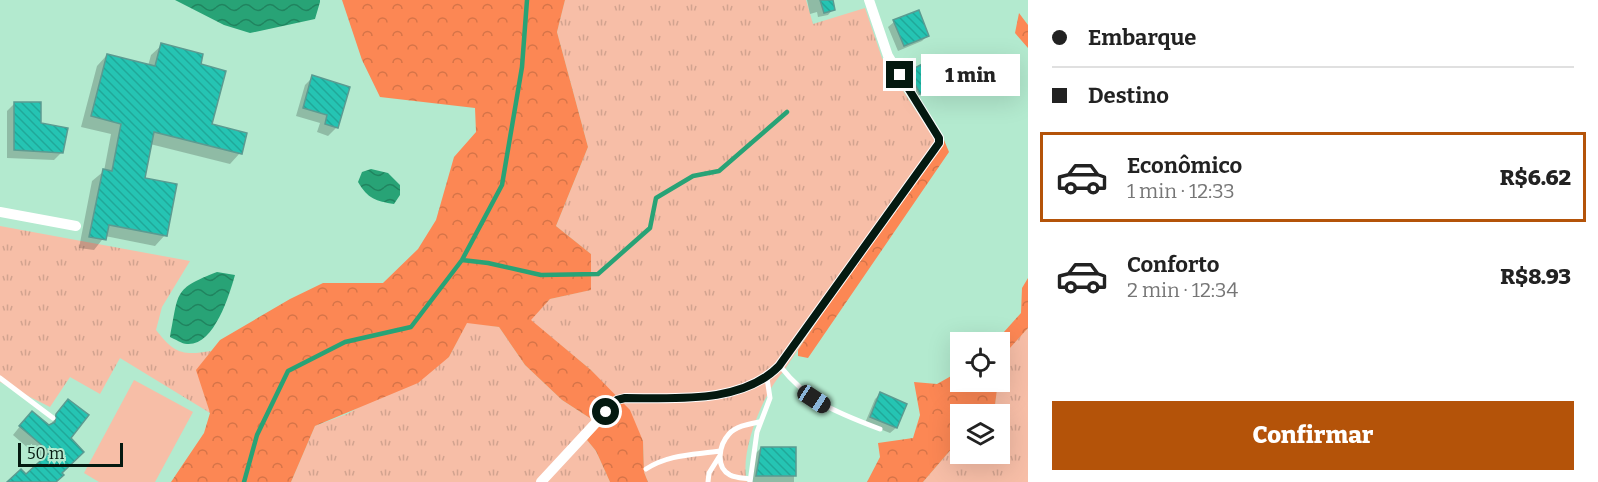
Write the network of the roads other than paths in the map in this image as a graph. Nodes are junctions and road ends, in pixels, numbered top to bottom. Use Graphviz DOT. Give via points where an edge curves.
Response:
graph roads {
  1 [pos="869,0"];
  2 [pos="0,212"];
  3 [pos="76,226"];
  4 [pos="779,366"];
  5 [pos="0,378"];
  6 [pos="767,378"];
  7 [pos="53,418"];
  8 [pos="759,422"];
  9 [pos="880,429"];
  10 [pos="720,454"];
  11 [pos="646,469"];
  12 [pos="749,480"];
  13 [pos="541,482"];
  14 [pos="708,482"];
  1 -- 4 [label="street" via="888,56 939,143"];
  2 -- 3 [label="street"];
  4 -- 6 [label="street"];
  4 -- 9 [label="lane" via="796,387 833,411"];
  5 -- 7 [label="lane"];
  6 -- 8 [label="lane" via="770,398"];
  6 -- 13 [label="street" via="748,389 682,398 617,400"];
  8 -- 10 [label="lane" via="728,434"];
  8 -- 12 [label="lane"];
  10 -- 11 [label="lane" via="675,456"];
  10 -- 12 [label="lane" via="724,471"];
  10 -- 14 [label="lane" via="709,472"];
}
